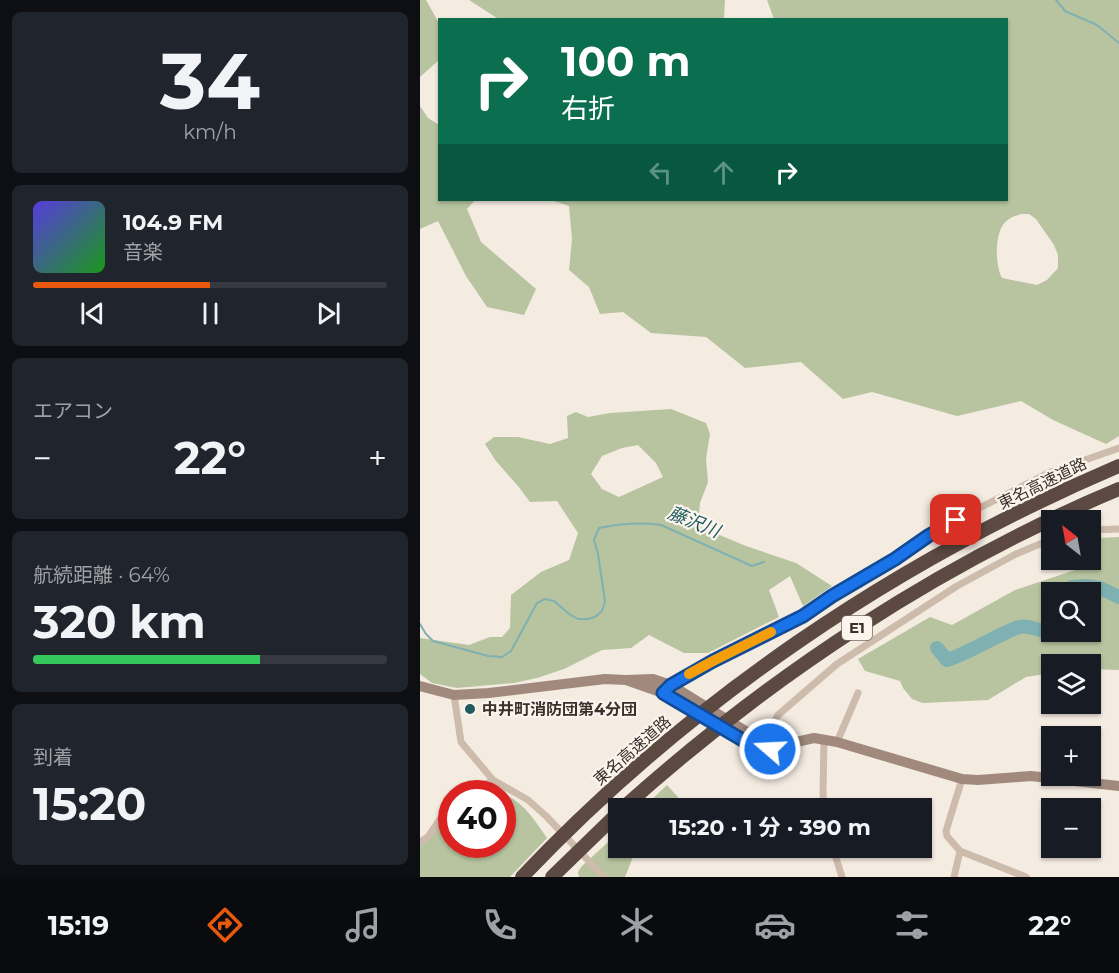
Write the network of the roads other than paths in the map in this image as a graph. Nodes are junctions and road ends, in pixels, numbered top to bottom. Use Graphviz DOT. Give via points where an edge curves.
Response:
graph roads {
  1 [pos="1119,448"];
  2 [pos="1119,466"];
  3 [pos="1119,489"];
  4 [pos="1119,529"];
  5 [pos="1101,530"];
  6 [pos="1041,543"];
  7 [pos="420,686"];
  8 [pos="667,689"];
  9 [pos="858,693"];
  10 [pos="454,695"];
  11 [pos="749,738"];
  12 [pos="824,740"];
  13 [pos="764,741"];
  14 [pos="837,742"];
  15 [pos="778,746"];
  16 [pos="962,779"];
  17 [pos="493,780"];
  18 [pos="1119,786"];
  19 [pos="516,793"];
  20 [pos="634,798"];
  21 [pos="823,798"];
  22 [pos="438,822"];
  23 [pos="608,823"];
  24 [pos="420,842"];
  25 [pos="960,851"];
  26 [pos="836,858"];
  27 [pos="522,877"];
  28 [pos="552,877"];
  29 [pos="604,877"];
  30 [pos="842,877"];
  31 [pos="954,877"];
  32 [pos="1026,877"];
  1 -- 8 [label="street" via="1048,473 956,520 803,616"];
  2 -- 27 [label="highway, 東名高速道路 / E1" via="960,543 778,656 634,769"];
  3 -- 20 [label="highway, E1" via="1014,537 858,627 711,733"];
  4 -- 5 [label="street"];
  6 -- 13 [label="street" via="957,586 837,664 778,715"];
  7 -- 10 [label="street"];
  8 -- 10 [label="street" via="653,679 605,679"];
  8 -- 11 [label="street"];
  9 -- 14 [label="street"];
  10 -- 17 [label="street" via="461,742"];
  11 -- 13 [label="street"];
  11 -- 15 [label="street" via="759,748"];
  12 -- 14 [label="street"];
  12 -- 15 [label="street" via="814,738"];
  12 -- 21 [label="street"];
  13 -- 15 [label="street"];
  14 -- 16 [label="street"];
  16 -- 18 [label="street" via="1031,776"];
  16 -- 25 [label="street" via="946,831"];
  19 -- 29 [label="street" via="546,816"];
  22 -- 24 [label="street"];
  23 -- 28 [label="highway"];
  25 -- 31 [label="street"];
  25 -- 32 [label="street"];
  26 -- 30 [label="street"];
}
